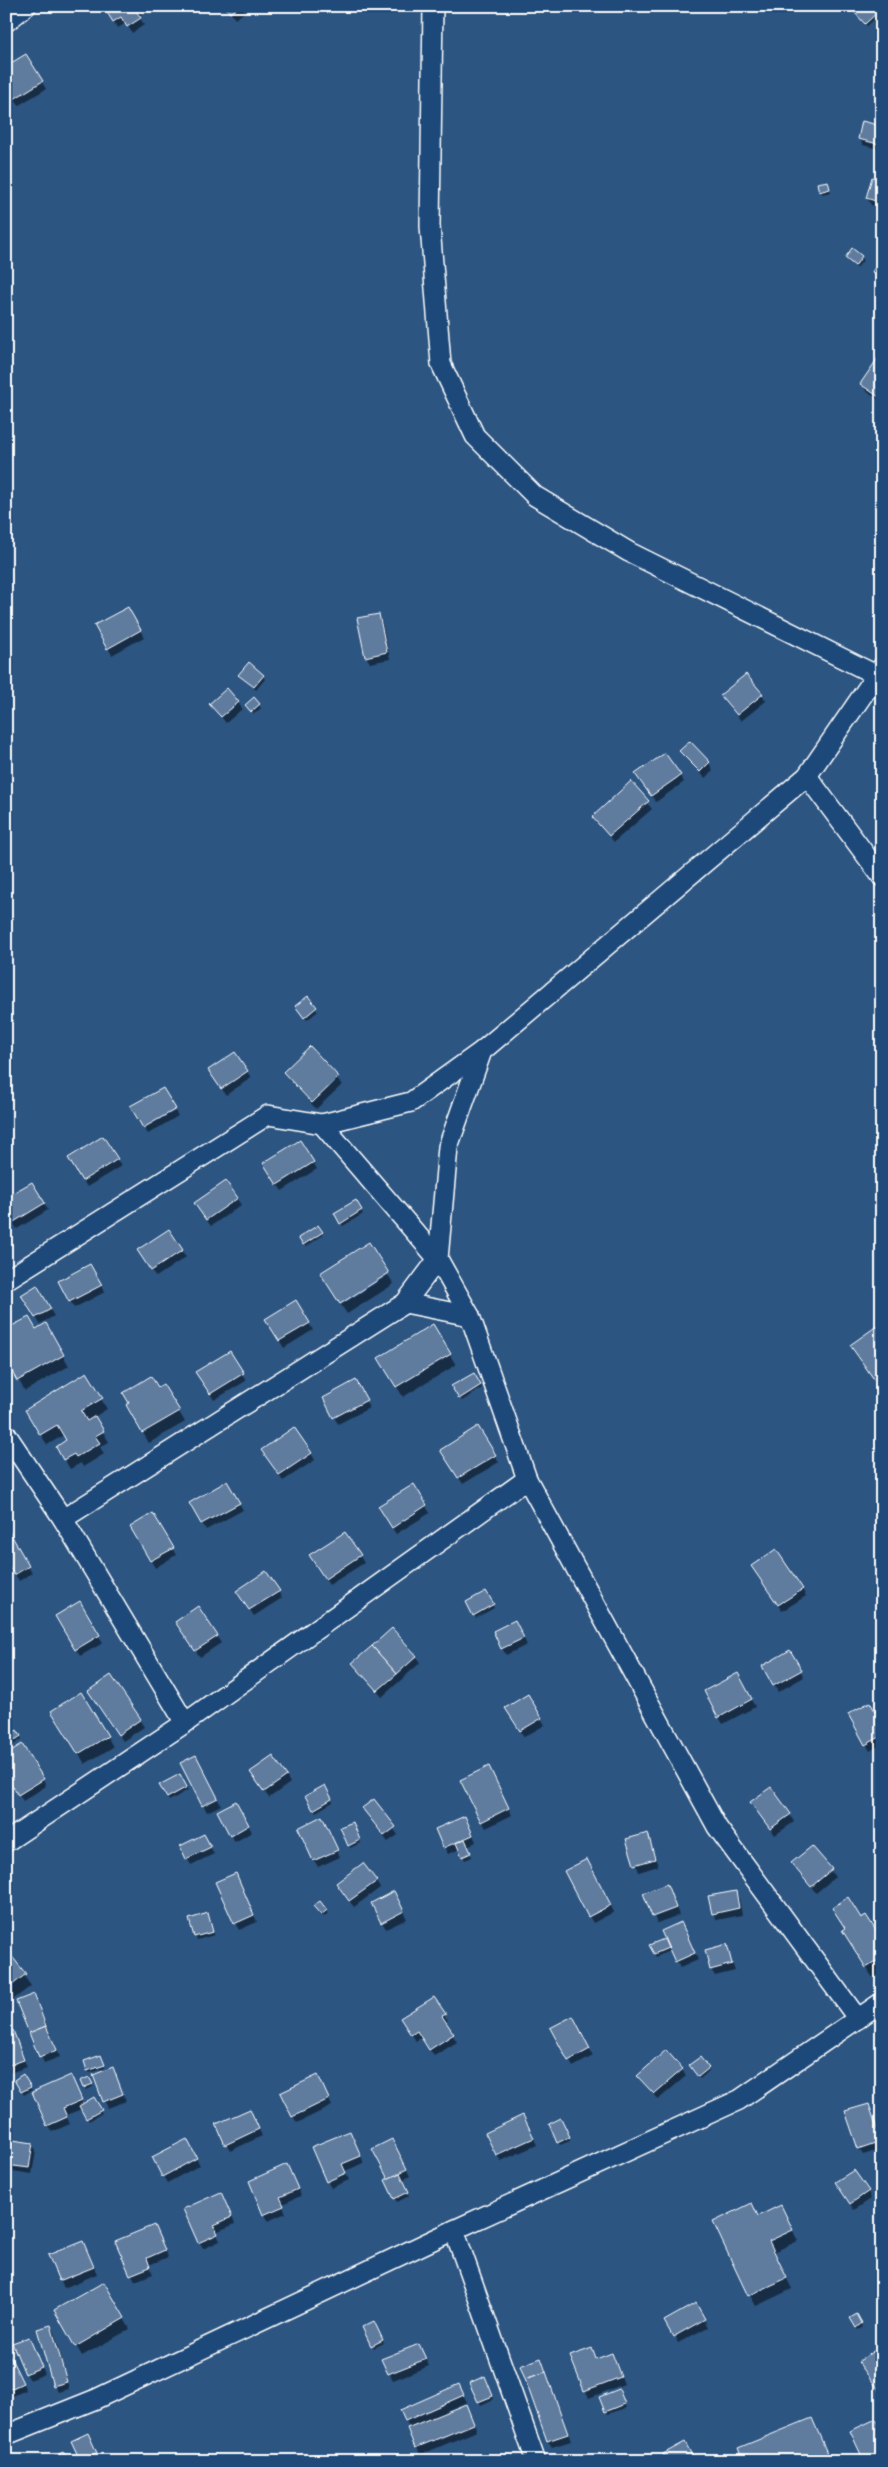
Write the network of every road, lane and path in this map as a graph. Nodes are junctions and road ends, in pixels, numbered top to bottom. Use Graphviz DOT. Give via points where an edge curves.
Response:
graph roads {
  1 [pos="26,6"];
  2 [pos="433,6"];
  3 [pos="6,22"];
  4 [pos="879,671"];
  5 [pos="807,776"];
  6 [pos="882,878"];
  7 [pos="482,1051"];
  8 [pos="322,1124"];
  9 [pos="438,1259"];
  10 [pos="6,1280"];
  11 [pos="405,1303"];
  12 [pos="470,1316"];
  13 [pos="6,1434"];
  14 [pos="527,1479"];
  15 [pos="63,1518"];
  16 [pos="185,1723"];
  17 [pos="6,1842"];
  18 [pos="882,2002"];
  19 [pos="858,2019"];
  20 [pos="454,2230"];
  21 [pos="6,2434"];
  22 [pos="536,2461"];
  1 -- 3 [label="street"];
  2 -- 4 [label="street" via="430,226 441,364 475,436 535,496 630,552"];
  4 -- 5 [label="street"];
  5 -- 6 [label="street"];
  5 -- 7 [label="street"];
  7 -- 8 [label="street" via="412,1102"];
  7 -- 9 [label="street" via="448,1147"];
  8 -- 9 [label="street"];
  8 -- 10 [label="street" via="268,1115"];
  9 -- 11 [label="street"];
  9 -- 12 [label="street"];
  11 -- 12 [label="street"];
  11 -- 15 [label="street"];
  12 -- 14 [label="street"];
  13 -- 15 [label="street"];
  14 -- 16 [label="street"];
  14 -- 19 [label="street" via="717,1827"];
  15 -- 16 [label="street"];
  16 -- 17 [label="street"];
  18 -- 19 [label="street"];
  19 -- 20 [label="street" via="739,2100"];
  20 -- 21 [label="street" via="96,2399"];
  20 -- 22 [label="street"];
}
